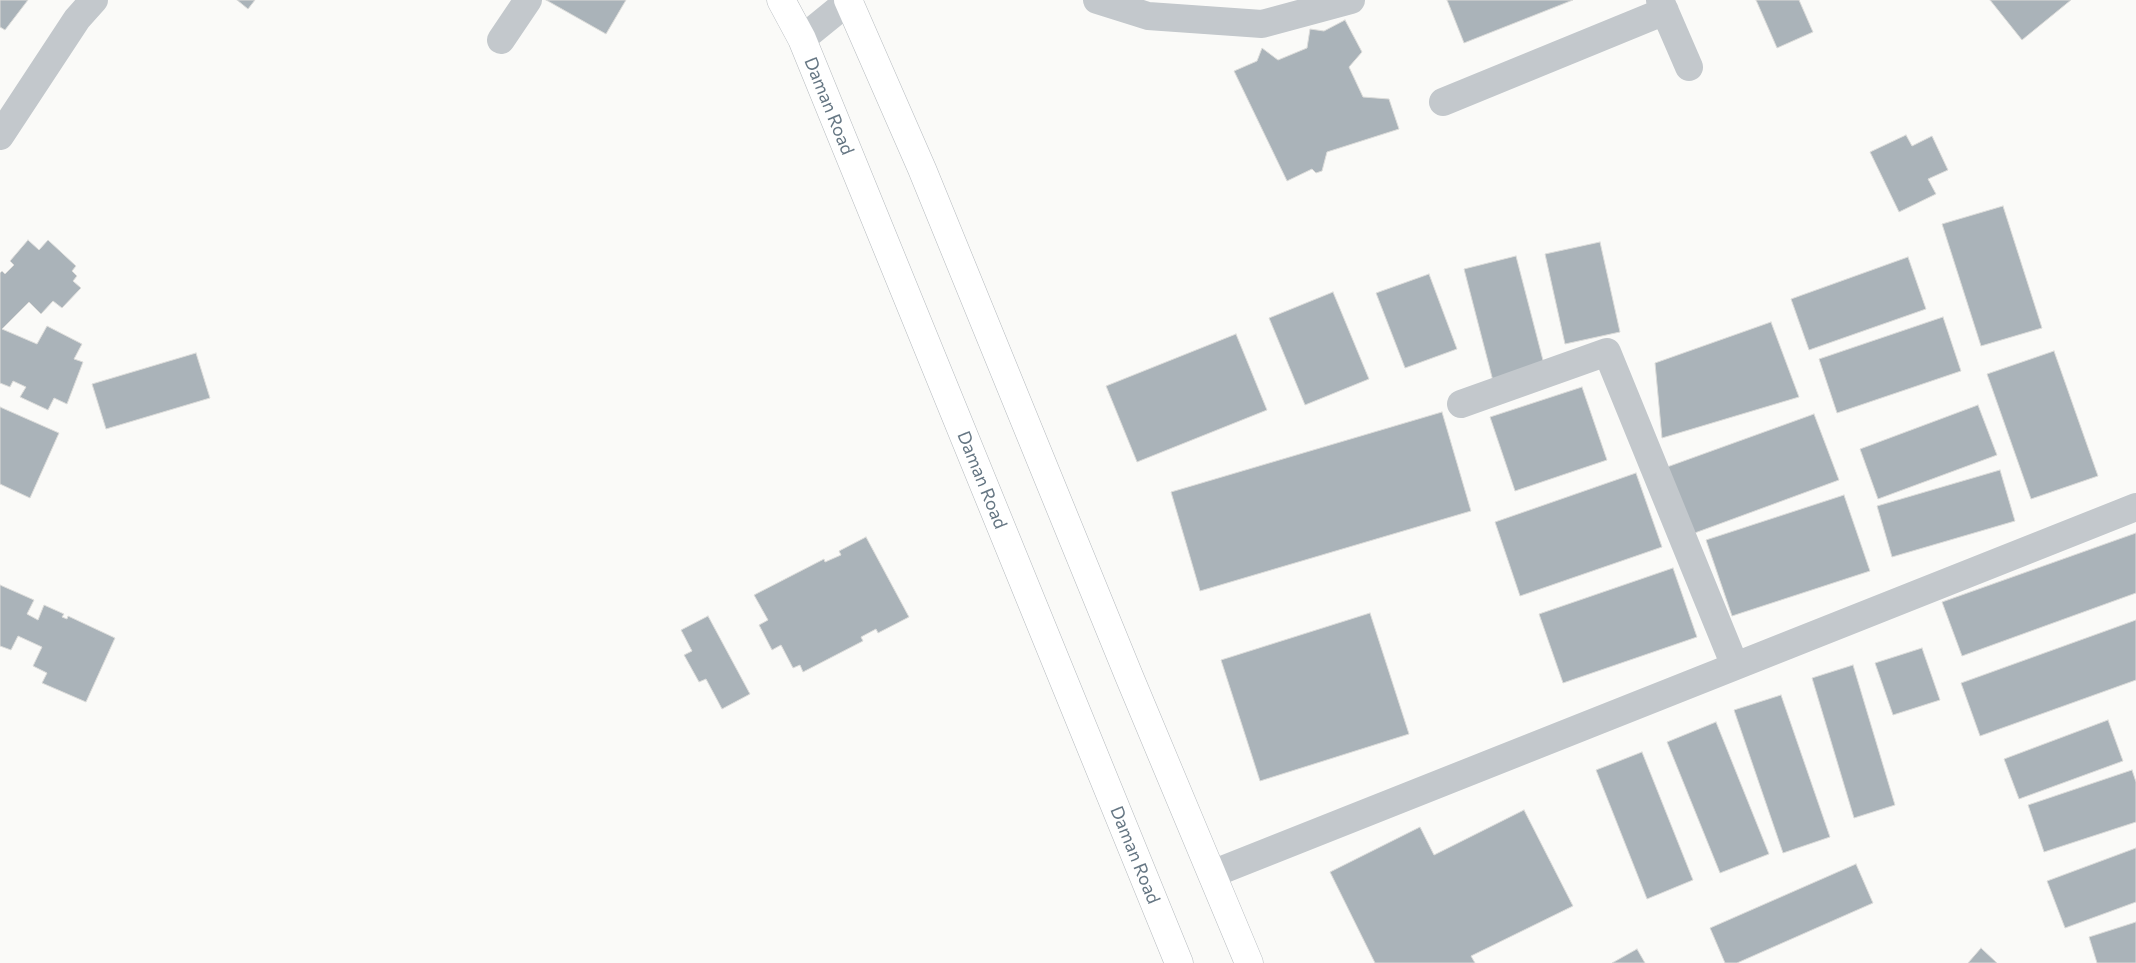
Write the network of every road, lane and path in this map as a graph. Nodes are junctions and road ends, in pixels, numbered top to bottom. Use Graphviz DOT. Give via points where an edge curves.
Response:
graph roads {
  1 [pos="94,0"];
  2 [pos="528,0"];
  3 [pos="781,0"];
  4 [pos="1097,0"];
  5 [pos="1351,0"];
  6 [pos="849,1"];
  7 [pos="1663,5"];
  8 [pos="802,39"];
  9 [pos="501,40"];
  10 [pos="1689,67"];
  11 [pos="1443,102"];
  12 [pos="0,136"];
  13 [pos="1461,404"];
  14 [pos="2136,507"];
  15 [pos="1735,666"];
  16 [pos="1212,874"];
  17 [pos="1179,963"];
  18 [pos="1249,963"];
  1 -- 12 [label="street" via="77,19"];
  2 -- 9 [label="street"];
  3 -- 8 [label="main road, Daman Road"];
  4 -- 5 [label="street" via="1148,16 1262,24"];
  6 -- 8 [label="street"];
  6 -- 16 [label="main road" via="922,169"];
  7 -- 10 [label="street"];
  7 -- 11 [label="street"];
  8 -- 17 [label="main road, Daman Road"];
  13 -- 15 [label="street" via="1606,352"];
  14 -- 15 [label="street"];
  15 -- 16 [label="street"];
  16 -- 18 [label="main road"];
}
